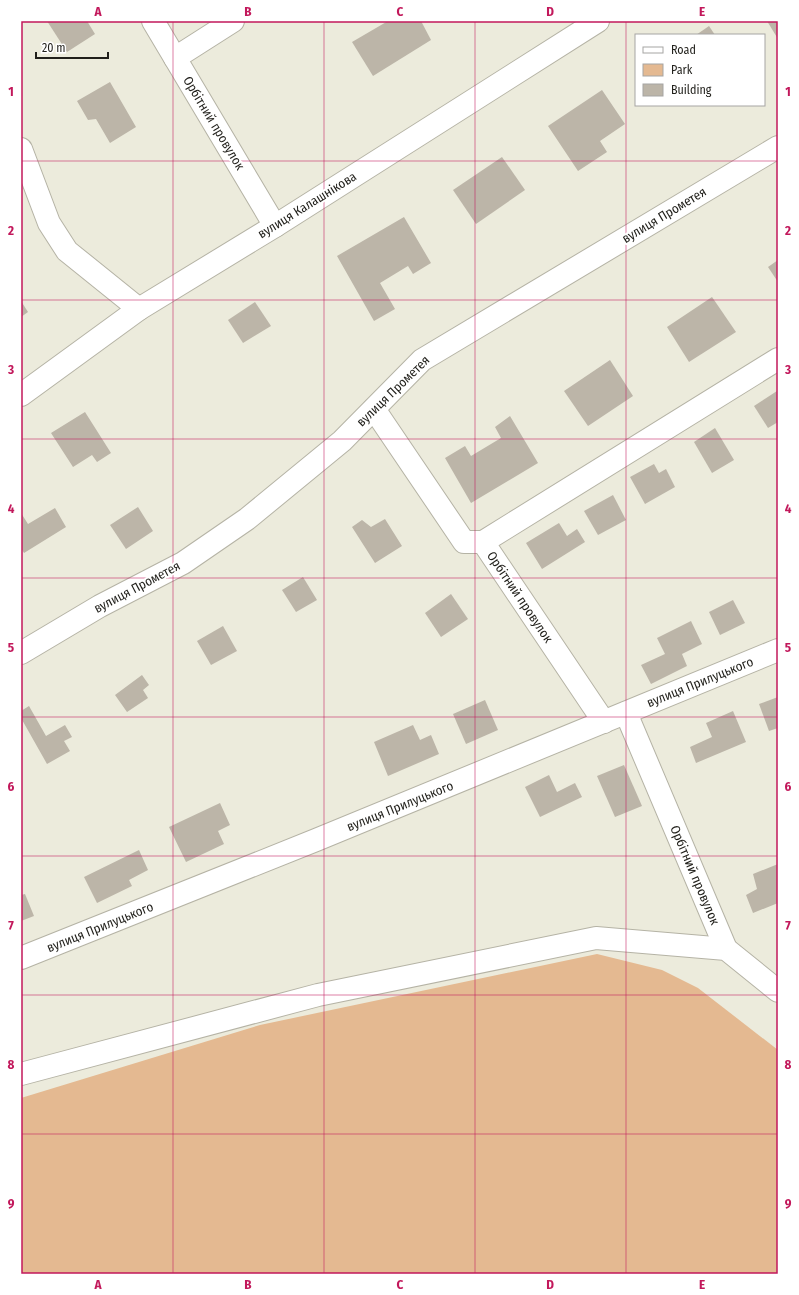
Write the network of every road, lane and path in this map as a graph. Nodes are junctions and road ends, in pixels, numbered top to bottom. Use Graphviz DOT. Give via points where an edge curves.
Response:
graph roads {
  1 [pos="153,21"];
  2 [pos="233,21"];
  3 [pos="598,21"];
  4 [pos="175,58"];
  5 [pos="778,147"];
  6 [pos="21,149"];
  7 [pos="275,226"];
  8 [pos="139,309"];
  9 [pos="778,359"];
  10 [pos="21,395"];
  11 [pos="374,409"];
  12 [pos="483,542"];
  13 [pos="778,650"];
  14 [pos="21,653"];
  15 [pos="626,713"];
  16 [pos="604,722"];
  17 [pos="726,949"];
  18 [pos="21,958"];
  19 [pos="778,991"];
  20 [pos="21,1074"];
  1 -- 4 [label="street, Орбітний провулок"];
  2 -- 4 [label="street"];
  3 -- 7 [label="street, вулиця Калашнікова"];
  4 -- 7 [label="street, Орбітний провулок"];
  5 -- 11 [label="street, вулиця Прометея" via="422,360"];
  6 -- 8 [label="street" via="49,223 67,252"];
  7 -- 8 [label="street, вулиця Калашнікова"];
  8 -- 10 [label="street, вулиця Калашнікова"];
  9 -- 12 [label="street"];
  11 -- 12 [label="street, Орбітний провулок" via="464,542"];
  11 -- 14 [label="street, вулиця Прометея" via="342,441 241,524 183,564 100,606"];
  12 -- 16 [label="street, Орбітний провулок"];
  13 -- 15 [label="street, вулиця Прилуцького"];
  15 -- 16 [label="street, вулиця Прилуцького"];
  15 -- 17 [label="street, Орбітний провулок"];
  16 -- 18 [label="street, вулиця Прилуцького"];
  17 -- 19 [label="street"];
  17 -- 20 [label="street" via="596,938 318,995"];
}
